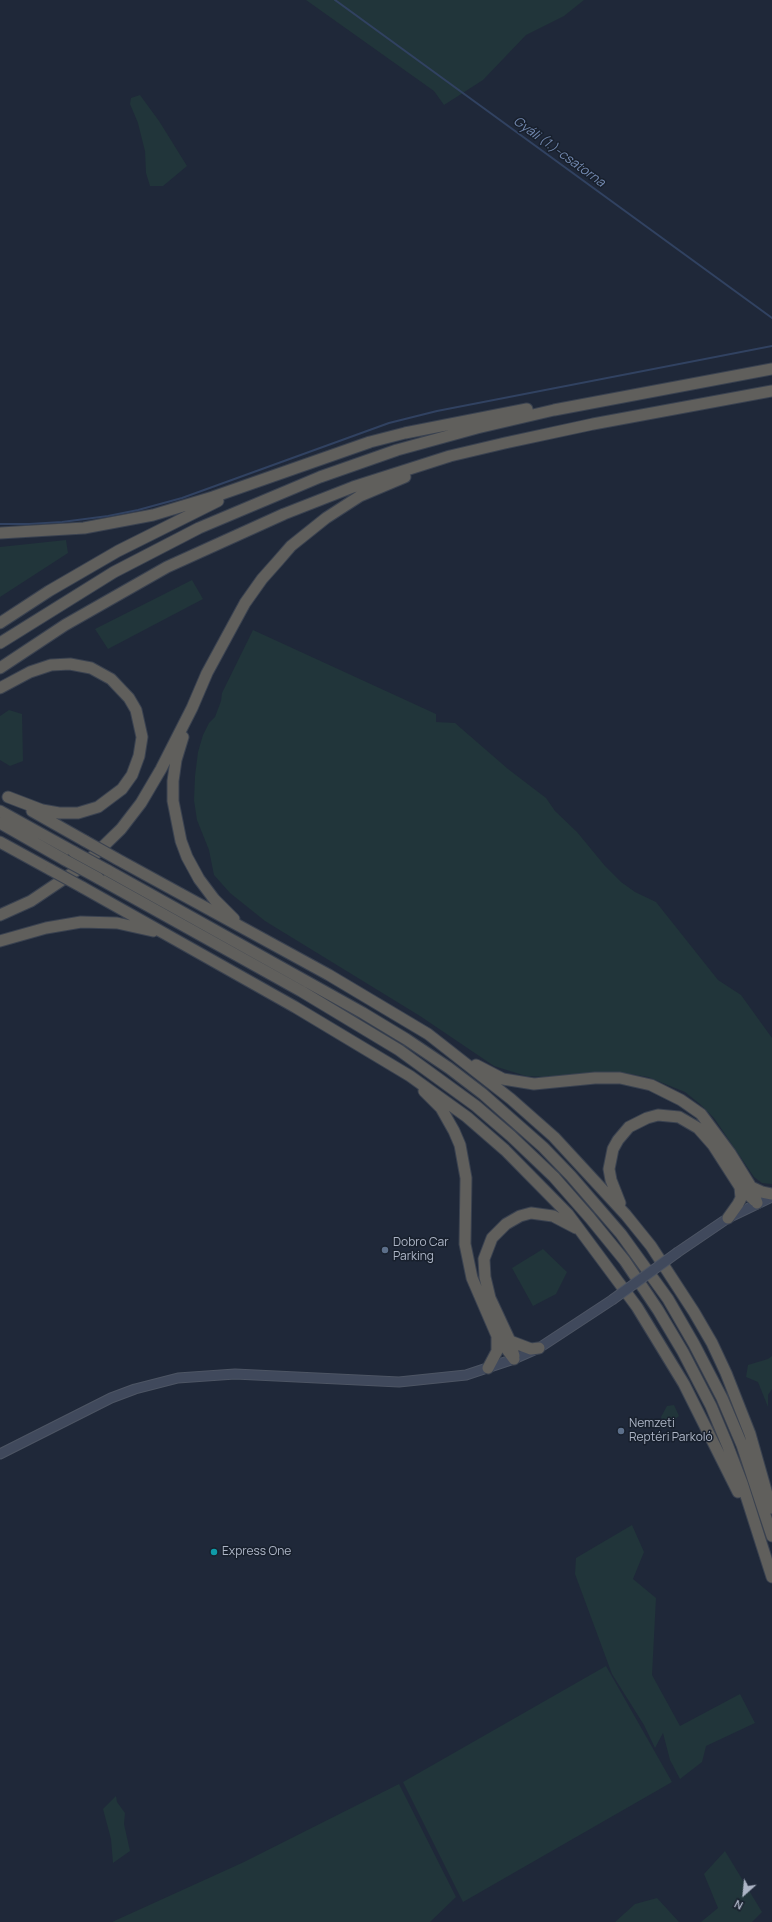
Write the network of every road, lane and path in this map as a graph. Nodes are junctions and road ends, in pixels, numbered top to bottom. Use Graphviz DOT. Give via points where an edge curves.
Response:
graph roads {
  1 [pos="772,369"];
  2 [pos="772,391"];
  3 [pos="579,405"];
  4 [pos="450,456"];
  5 [pos="275,476"];
  6 [pos="0,533"];
  7 [pos="0,623"];
  8 [pos="0,643"];
  9 [pos="0,668"];
  10 [pos="0,688"];
  11 [pos="192,708"];
  12 [pos="4,795"];
  13 [pos="0,811"];
  14 [pos="0,823"];
  15 [pos="0,842"];
  16 [pos="0,914"];
  17 [pos="249,930"];
  18 [pos="0,942"];
  19 [pos="195,950"];
  20 [pos="457,1056"];
  21 [pos="410,1076"];
  22 [pos="740,1186"];
  23 [pos="751,1187"];
  24 [pos="772,1194"];
  25 [pos="772,1197"];
  26 [pos="757,1203"];
  27 [pos="626,1215"];
  28 [pos="728,1218"];
  29 [pos="584,1235"];
  30 [pos="497,1336"];
  31 [pos="510,1340"];
  32 [pos="539,1348"];
  33 [pos="514,1359"];
  34 [pos="488,1368"];
  35 [pos="0,1454"];
  36 [pos="772,1510"];
  37 [pos="772,1536"];
  38 [pos="769,1564"];
  39 [pos="772,1577"];
  1 -- 3 [label="highway"];
  2 -- 4 [label="highway" via="593,424"];
  3 -- 5 [label="highway" via="549,405 406,433 370,442"];
  3 -- 8 [label="highway" via="444,436 288,489 199,528 114,572"];
  4 -- 9 [label="highway" via="325,498 210,546 100,605"];
  4 -- 11 [label="highway" via="360,496 326,518 291,546 245,603 207,673"];
  5 -- 6 [label="highway" via="118,523 61,531"];
  5 -- 7 [label="highway" via="189,514 118,551"];
  10 -- 12 [label="highway" via="30,672 51,665 70,664 91,668 111,679 129,698 136,710 142,737 132,776 117,794 98,807 78,813 59,813 42,810"];
  11 -- 16 [label="highway" via="141,804 110,841 83,866 48,890 31,901"];
  11 -- 17 [label="highway" via="176,760 173,801 176,824 187,857 199,879 214,899"];
  12 -- 17 [label="highway, bridge"];
  13 -- 37 [label="highway, bridge" via="363,1013 449,1068 515,1121 557,1161 604,1213 638,1255 668,1300 722,1398 742,1444"];
  14 -- 38 [label="highway, bridge" via="301,991 399,1050 476,1106 554,1177 625,1261 683,1352 727,1444"];
  15 -- 19 [label="highway, bridge"];
  17 -- 20 [label="highway" via="379,1004 428,1034"];
  18 -- 19 [label="highway" via="52,926 95,921 117,922 152,931"];
  19 -- 21 [label="highway"];
  20 -- 23 [label="highway" via="504,1079 534,1084 620,1078 651,1085 681,1100 701,1114 718,1134"];
  20 -- 27 [label="highway" via="554,1137"];
  21 -- 29 [label="highway" via="467,1117 505,1150 548,1192"];
  21 -- 30 [label="highway" via="440,1108 460,1145 466,1178 465,1237 468,1264 477,1293"];
  22 -- 26 [label="highway"];
  22 -- 27 [label="highway" via="713,1145 698,1128 678,1117 658,1115 629,1127 613,1149 610,1159 611,1180"];
  22 -- 28 [label="highway" via="741,1198"];
  23 -- 24 [label="highway"];
  23 -- 26 [label="highway"];
  25 -- 26 [label="main road"];
  26 -- 28 [label="main road"];
  27 -- 36 [label="highway" via="651,1246 712,1343 750,1434"];
  28 -- 32 [label="main road, bridge"];
  29 -- 31 [label="highway" via="562,1220 531,1213 506,1224 492,1238 484,1259 484,1277 490,1298"];
  29 -- 38 [label="highway" via="637,1307 684,1384 740,1495 757,1546"];
  30 -- 33 [label="highway"];
  30 -- 34 [label="highway" via="497,1351"];
  31 -- 32 [label="highway" via="531,1349"];
  31 -- 33 [label="highway"];
  32 -- 33 [label="main road"];
  33 -- 34 [label="main road"];
  34 -- 35 [label="main road" via="466,1375 399,1382 235,1374 178,1378 111,1398"];
  38 -- 39 [label="highway"];
}
